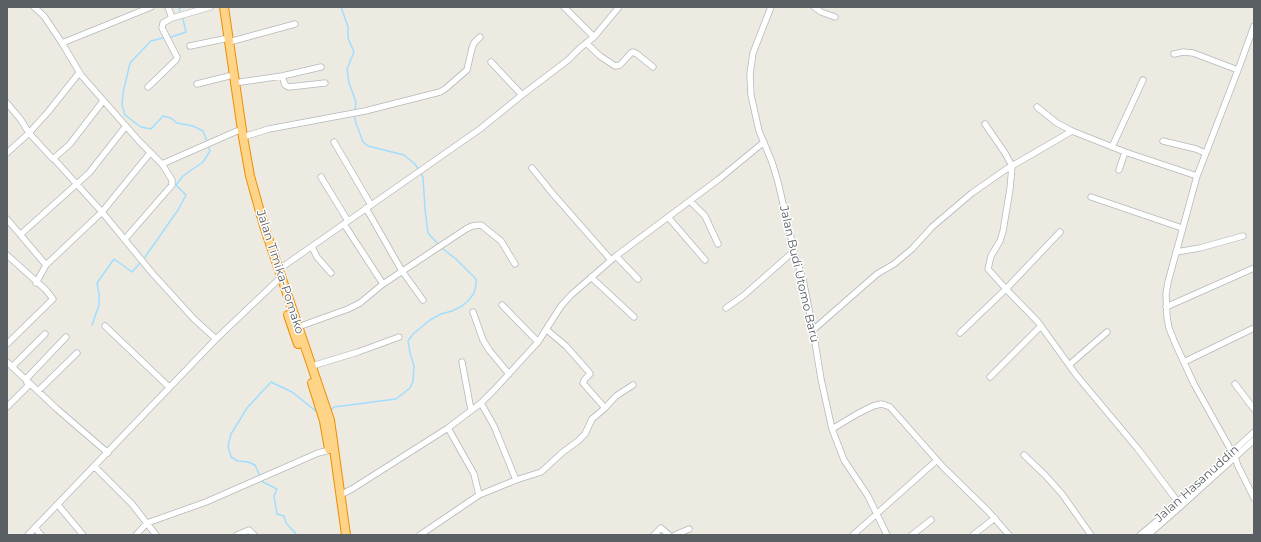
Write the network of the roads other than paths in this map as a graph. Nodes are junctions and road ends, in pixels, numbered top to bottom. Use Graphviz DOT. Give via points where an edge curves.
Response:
graph roads {
  1 [pos="34,7"];
  2 [pos="151,7"];
  3 [pos="168,7"];
  4 [pos="210,7"];
  5 [pos="219,7"];
  6 [pos="224,7"];
  7 [pos="564,7"];
  8 [pos="619,7"];
  9 [pos="771,7"];
  10 [pos="814,7"];
  11 [pos="835,17"];
  12 [pos="172,18"];
  13 [pos="295,24"];
  14 [pos="1254,26"];
  15 [pos="480,37"];
  16 [pos="594,37"];
  17 [pos="226,40"];
  18 [pos="62,43"];
  19 [pos="586,43"];
  20 [pos="190,46"];
  21 [pos="1174,54"];
  22 [pos="492,62"];
  23 [pos="321,67"];
  24 [pos="653,67"];
  25 [pos="1238,70"];
  26 [pos="79,73"];
  27 [pos="282,76"];
  28 [pos="232,80"];
  29 [pos="1144,80"];
  30 [pos="325,83"];
  31 [pos="197,84"];
  32 [pos="148,87"];
  33 [pos="522,95"];
  34 [pos="104,101"];
  35 [pos="7,103"];
  36 [pos="1037,108"];
  37 [pos="985,124"];
  38 [pos="126,126"];
  39 [pos="1072,131"];
  40 [pos="29,133"];
  41 [pos="240,134"];
  42 [pos="1163,141"];
  43 [pos="334,142"];
  44 [pos="764,142"];
  45 [pos="1112,147"];
  46 [pos="1125,152"];
  47 [pos="7,153"];
  48 [pos="150,153"];
  49 [pos="1205,153"];
  50 [pos="54,159"];
  51 [pos="162,164"];
  52 [pos="1012,166"];
  53 [pos="532,168"];
  54 [pos="1119,170"];
  55 [pos="1197,176"];
  56 [pos="321,177"];
  57 [pos="78,184"];
  58 [pos="1091,197"];
  59 [pos="690,201"];
  60 [pos="369,207"];
  61 [pos="102,212"];
  62 [pos="668,217"];
  63 [pos="7,219"];
  64 [pos="346,223"];
  65 [pos="1182,228"];
  66 [pos="1060,232"];
  67 [pos="21,234"];
  68 [pos="1243,236"];
  69 [pos="125,238"];
  70 [pos="718,244"];
  71 [pos="312,247"];
  72 [pos="794,251"];
  73 [pos="1176,252"];
  74 [pos="7,255"];
  75 [pos="614,258"];
  76 [pos="705,260"];
  77 [pos="515,264"];
  78 [pos="46,265"];
  79 [pos="1254,268"];
  80 [pos="278,270"];
  81 [pos="402,271"];
  82 [pos="330,273"];
  83 [pos="591,277"];
  84 [pos="638,279"];
  85 [pos="277,281"];
  86 [pos="36,283"];
  87 [pos="383,284"];
  88 [pos="1006,289"];
  89 [pos="423,300"];
  90 [pos="502,305"];
  91 [pos="726,308"];
  92 [pos="1166,308"];
  93 [pos="473,312"];
  94 [pos="634,317"];
  95 [pos="105,326"];
  96 [pos="1041,326"];
  97 [pos="298,327"];
  98 [pos="1254,328"];
  99 [pos="547,330"];
  100 [pos="813,330"];
  101 [pos="1107,332"];
  102 [pos="960,333"];
  103 [pos="45,334"];
  104 [pos="66,337"];
  105 [pos="399,338"];
  106 [pos="216,339"];
  107 [pos="538,342"];
  108 [pos="7,344"];
  109 [pos="76,353"];
  110 [pos="7,362"];
  111 [pos="462,362"];
  112 [pos="1184,362"];
  113 [pos="1069,365"];
  114 [pos="312,366"];
  115 [pos="12,367"];
  116 [pos="509,374"];
  117 [pos="990,377"];
  118 [pos="26,379"];
  119 [pos="1235,384"];
  120 [pos="633,385"];
  121 [pos="169,387"];
  122 [pos="38,391"];
  123 [pos="481,403"];
  124 [pos="7,407"];
  125 [pos="605,408"];
  126 [pos="472,410"];
  127 [pos="1254,410"];
  128 [pos="448,428"];
  129 [pos="832,429"];
  130 [pos="1254,432"];
  131 [pos="1254,440"];
  132 [pos="330,450"];
  133 [pos="108,453"];
  134 [pos="1234,454"];
  135 [pos="1024,455"];
  136 [pos="938,460"];
  137 [pos="95,467"];
  138 [pos="516,480"];
  139 [pos="340,495"];
  140 [pos="479,495"];
  141 [pos="1254,498"];
  142 [pos="1180,504"];
  143 [pos="58,505"];
  144 [pos="876,513"];
  145 [pos="995,518"];
  146 [pos="930,520"];
  147 [pos="147,523"];
  148 [pos="35,528"];
  149 [pos="689,529"];
  150 [pos="28,535"];
  151 [pos="41,535"];
  152 [pos="83,535"];
  153 [pos="136,535"];
  154 [pos="156,535"];
  155 [pos="237,535"];
  156 [pos="254,535"];
  157 [pos="340,535"];
  158 [pos="346,535"];
  159 [pos="420,535"];
  160 [pos="654,535"];
  161 [pos="669,535"];
  162 [pos="675,535"];
  163 [pos="853,535"];
  164 [pos="887,535"];
  165 [pos="912,535"];
  166 [pos="973,535"];
  167 [pos="1009,535"];
  168 [pos="1091,535"];
  169 [pos="1140,535"];
  170 [pos="1148,535"];
  1 -- 18 [label="street"];
  2 -- 18 [label="street"];
  3 -- 12 [label="street"];
  4 -- 12 [label="street"];
  5 -- 17 [label="highway, Jalan Timika-Pomako"];
  6 -- 17 [label="highway, Jalan Timika-Pomako"];
  7 -- 16 [label="street"];
  8 -- 16 [label="street"];
  9 -- 44 [label="street, Jalan Budi Utomo Baru" via="753,54 750,74 751,95"];
  10 -- 11 [label="street"];
  12 -- 32 [label="street" via="165,21 162,26 176,60"];
  13 -- 17 [label="street"];
  14 -- 25 [label="street"];
  15 -- 41 [label="street" via="472,48 467,70 440,92 365,111"];
  16 -- 19 [label="street"];
  17 -- 20 [label="street"];
  17 -- 28 [label="highway, Jalan Timika-Pomako"];
  18 -- 26 [label="street"];
  19 -- 24 [label="street" via="615,66 620,65 633,52"];
  19 -- 33 [label="street"];
  21 -- 25 [label="street" via="1188,52"];
  22 -- 33 [label="street"];
  23 -- 27 [label="street"];
  25 -- 49 [label="street"];
  26 -- 34 [label="street"];
  26 -- 40 [label="street"];
  27 -- 28 [label="street"];
  27 -- 30 [label="street" via="285,85 289,87"];
  28 -- 31 [label="street"];
  28 -- 41 [label="highway, Jalan Timika-Pomako"];
  29 -- 45 [label="street"];
  33 -- 60 [label="street" via="472,135"];
  34 -- 38 [label="street"];
  34 -- 50 [label="street" via="70,144"];
  35 -- 40 [label="street"];
  36 -- 39 [label="street"];
  37 -- 52 [label="street"];
  38 -- 48 [label="street"];
  38 -- 57 [label="street"];
  39 -- 45 [label="street"];
  39 -- 52 [label="street"];
  40 -- 47 [label="street"];
  40 -- 50 [label="street"];
  41 -- 51 [label="street"];
  41 -- 80 [label="highway, Jalan Timika-Pomako" via="258,207"];
  41 -- 85 [label="highway, Jalan Timika-Pomako" via="244,166 254,207"];
  42 -- 49 [label="street"];
  43 -- 60 [label="street"];
  44 -- 59 [label="street"];
  44 -- 72 [label="street, Jalan Budi Utomo Baru" via="778,182"];
  45 -- 46 [label="street"];
  46 -- 54 [label="street"];
  46 -- 55 [label="street"];
  48 -- 51 [label="street"];
  48 -- 61 [label="street"];
  49 -- 55 [label="street"];
  50 -- 57 [label="street"];
  51 -- 69 [label="street" via="172,180 172,185"];
  52 -- 88 [label="street" via="1003,230 988,269"];
  52 -- 100 [label="street" via="949,212 912,249 877,274"];
  53 -- 75 [label="street"];
  55 -- 65 [label="street"];
  56 -- 64 [label="street"];
  57 -- 61 [label="street"];
  57 -- 67 [label="street"];
  58 -- 65 [label="street"];
  59 -- 62 [label="street"];
  59 -- 70 [label="street" via="705,216"];
  60 -- 64 [label="street"];
  60 -- 81 [label="street"];
  61 -- 69 [label="street"];
  61 -- 78 [label="street"];
  62 -- 75 [label="street"];
  62 -- 76 [label="street"];
  63 -- 67 [label="street"];
  64 -- 71 [label="street"];
  64 -- 87 [label="street"];
  65 -- 73 [label="street"];
  66 -- 88 [label="street"];
  67 -- 78 [label="street"];
  68 -- 73 [label="street"];
  69 -- 106 [label="street" via="153,274"];
  71 -- 80 [label="street"];
  71 -- 82 [label="street"];
  72 -- 91 [label="street" via="740,299"];
  72 -- 100 [label="street, Jalan Budi Utomo Baru" via="803,279"];
  73 -- 92 [label="street" via="1168,282"];
  74 -- 86 [label="street"];
  75 -- 83 [label="street"];
  75 -- 84 [label="street"];
  77 -- 81 [label="street" via="501,241 481,225 466,229"];
  78 -- 86 [label="street"];
  79 -- 92 [label="street"];
  80 -- 97 [label="highway, Jalan Timika-Pomako"];
  81 -- 87 [label="street"];
  81 -- 89 [label="street"];
  83 -- 94 [label="street"];
  83 -- 99 [label="street" via="565,301"];
  85 -- 106 [label="street"];
  85 -- 132 [label="highway, Jalan Timika-Pomako" via="319,403"];
  86 -- 108 [label="street" via="53,299"];
  87 -- 97 [label="street" via="354,306"];
  88 -- 96 [label="street"];
  88 -- 102 [label="street"];
  90 -- 107 [label="street"];
  92 -- 112 [label="street" via="1169,328"];
  93 -- 116 [label="street" via="483,340"];
  95 -- 121 [label="street"];
  96 -- 113 [label="street"];
  96 -- 117 [label="street"];
  97 -- 114 [label="highway, Jalan Timika-Pomako"];
  98 -- 112 [label="street"];
  99 -- 107 [label="street"];
  99 -- 125 [label="street" via="566,346 589,372 583,383"];
  100 -- 129 [label="street, Jalan Budi Utomo Baru"];
  101 -- 113 [label="street"];
  103 -- 115 [label="street"];
  104 -- 118 [label="street"];
  105 -- 114 [label="street"];
  106 -- 121 [label="street"];
  107 -- 116 [label="street"];
  109 -- 122 [label="street"];
  110 -- 115 [label="street"];
  111 -- 126 [label="street"];
  112 -- 134 [label="street"];
  113 -- 142 [label="street"];
  114 -- 139 [label="highway, Jalan Timika-Pomako" via="330,420"];
  115 -- 118 [label="street"];
  116 -- 123 [label="street"];
  118 -- 122 [label="street"];
  118 -- 124 [label="street" via="28,386"];
  119 -- 127 [label="street"];
  120 -- 125 [label="street" via="616,396"];
  121 -- 133 [label="street"];
  122 -- 133 [label="street"];
  123 -- 126 [label="street"];
  123 -- 138 [label="street" via="494,426"];
  125 -- 138 [label="street" via="592,419 585,434 578,441 541,472"];
  126 -- 128 [label="street"];
  128 -- 139 [label="street"];
  128 -- 140 [label="street" via="474,474"];
  129 -- 136 [label="street" via="856,414 873,406 885,404"];
  129 -- 144 [label="street, Jalan Budi Utomo Baru" via="844,460"];
  130 -- 134 [label="street, Jalan Hasanuddin"];
  131 -- 134 [label="street, Jalan Hasanuddin"];
  132 -- 147 [label="street" via="206,502"];
  132 -- 157 [label="highway, Jalan Timika-Pomako"];
  133 -- 137 [label="street"];
  134 -- 141 [label="street"];
  134 -- 142 [label="street, Jalan Hasanuddin"];
  135 -- 168 [label="street" via="1062,494"];
  136 -- 144 [label="street"];
  136 -- 145 [label="street"];
  137 -- 143 [label="street"];
  137 -- 147 [label="street"];
  138 -- 140 [label="street"];
  139 -- 158 [label="highway, Jalan Timika-Pomako"];
  140 -- 159 [label="street"];
  142 -- 169 [label="street, Jalan Hasanuddin"];
  142 -- 170 [label="street, Jalan Hasanuddin"];
  143 -- 148 [label="street"];
  143 -- 152 [label="street"];
  144 -- 163 [label="street"];
  144 -- 164 [label="street, Jalan Budi Utomo Baru"];
  145 -- 166 [label="street"];
  145 -- 167 [label="street"];
  146 -- 165 [label="street"];
  147 -- 153 [label="street"];
  147 -- 154 [label="street"];
  148 -- 150 [label="street"];
  148 -- 151 [label="street"];
  149 -- 162 [label="street"];
  155 -- 156 [label="street" via="249,530"];
  160 -- 161 [label="street" via="661,528"];
}
